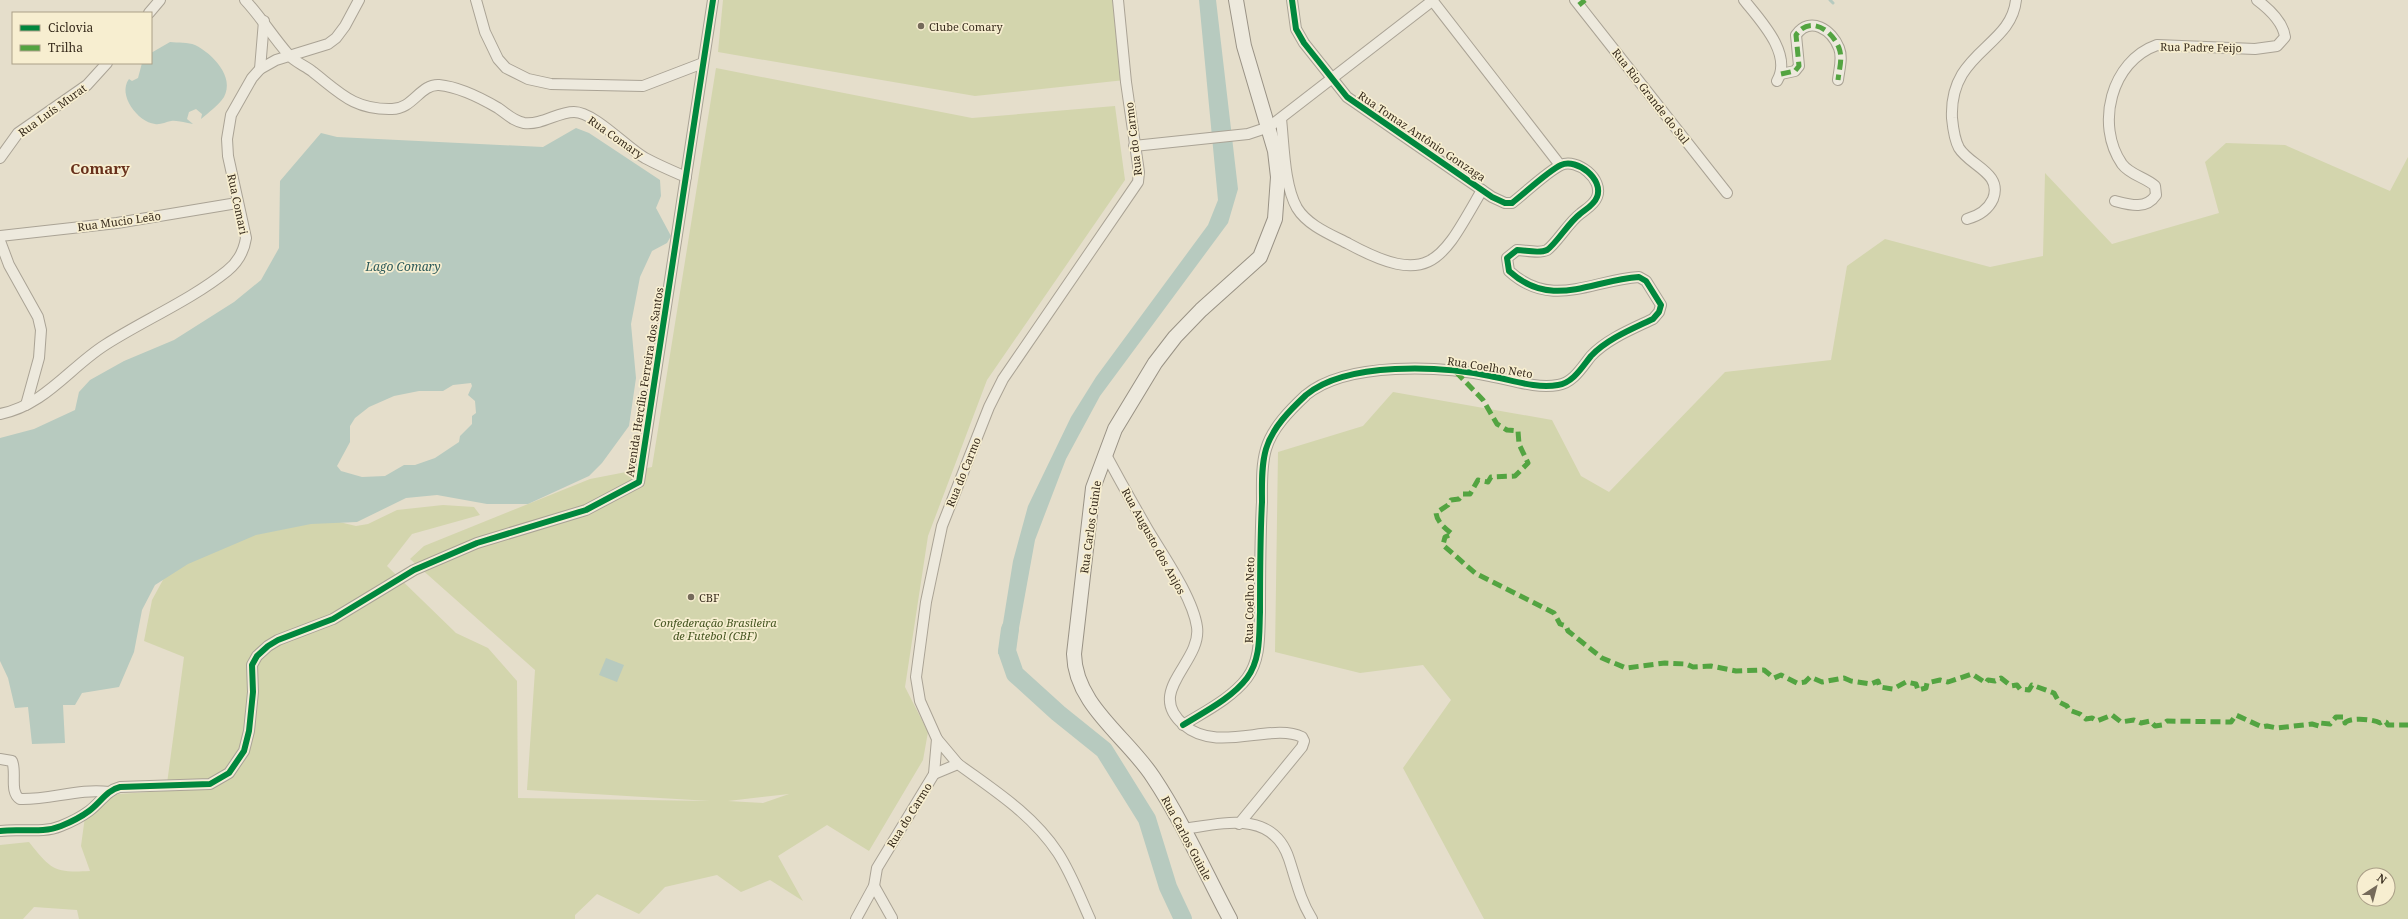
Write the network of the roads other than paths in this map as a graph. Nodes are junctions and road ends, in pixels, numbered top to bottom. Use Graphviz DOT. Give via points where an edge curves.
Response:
graph roads {
  1 [pos="160,0"];
  2 [pos="245,0"];
  3 [pos="359,0"];
  4 [pos="476,0"];
  5 [pos="713,0"];
  6 [pos="1118,0"];
  7 [pos="1236,0"];
  8 [pos="1292,0"];
  9 [pos="1432,0"];
  10 [pos="1744,0"];
  11 [pos="2016,0"];
  12 [pos="2257,0"];
  13 [pos="1580,2"];
  14 [pos="150,12"];
  15 [pos="264,20"];
  16 [pos="289,56"];
  17 [pos="703,63"];
  18 [pos="105,64"];
  19 [pos="260,69"];
  20 [pos="1333,78"];
  21 [pos="1838,80"];
  22 [pos="1281,119"];
  23 [pos="1269,127"];
  24 [pos="1134,146"];
  25 [pos="0,158"];
  26 [pos="1560,165"];
  27 [pos="686,177"];
  28 [pos="1482,190"];
  29 [pos="1727,193"];
  30 [pos="2115,201"];
  31 [pos="237,203"];
  32 [pos="1967,219"];
  33 [pos="0,236"];
  34 [pos="0,241"];
  35 [pos="26,405"];
  36 [pos="0,414"];
  37 [pos="1105,453"];
  38 [pos="1183,725"];
  39 [pos="937,740"];
  40 [pos="0,759"];
  41 [pos="958,764"];
  42 [pos="934,774"];
  43 [pos="109,792"];
  44 [pos="1239,824"];
  45 [pos="1184,829"];
  46 [pos="0,831"];
  47 [pos="874,886"];
  48 [pos="856,919"];
  49 [pos="889,919"];
  50 [pos="1090,919"];
  51 [pos="1230,919"];
  52 [pos="1312,919"];
  1 -- 14 [label="street"];
  2 -- 15 [label="street"];
  3 -- 16 [label="street, Rua Comari" via="336,38 328,44"];
  4 -- 17 [label="street" via="498,59 506,68 528,79 551,84 643,86"];
  5 -- 17 [label="street, Avenida Hercílio Ferreira dos Santos"];
  6 -- 24 [label="street, Rua do Carmo"];
  7 -- 23 [label="street, Rua Carlos Guinle" via="1244,46"];
  8 -- 20 [label="street, Rua Tomaz Antônio Gonzaga" via="1296,29 1304,43"];
  9 -- 20 [label="street"];
  9 -- 26 [label="street"];
  10 -- 21 [label="street" via="1775,42 1779,54 1779,78 1795,71 1799,66 1796,36 1805,26 1812,25 1826,30 1840,49"];
  11 -- 32 [label="street" via="2012,16 1997,37 1968,65 1955,90 1952,115 1959,148 1992,178 1995,190 1992,202 1986,209"];
  12 -- 30 [label="street, Rua Padre Feijo" via="2271,12 2284,30 2285,37 2277,46 2255,48 2157,45 2142,52 2128,66 2114,89 2107,128 2122,164 2154,186 2156,195 2152,201 2143,205"];
  13 -- 29 [label="street, Rua Rio Grande do Sul"];
  15 -- 16 [label="street"];
  15 -- 19 [label="street"];
  16 -- 19 [label="street, Rua Comari" via="267,63"];
  16 -- 27 [label="street, Rua Comary" via="314,72 340,95 372,108 403,107 428,87 435,85 458,90 500,109 514,120 525,123 574,112 584,114 644,158"];
  17 -- 27 [label="street, Avenida Hercílio Ferreira dos Santos"];
  18 -- 25 [label="street, Rua Luís Murat" via="87,85 25,126"];
  19 -- 31 [label="street, Rua Comari" via="242,93 228,124 228,156"];
  20 -- 22 [label="street"];
  20 -- 28 [label="street, Rua Tomaz Antônio Gonzaga" via="1347,97"];
  22 -- 23 [label="street"];
  22 -- 28 [label="street" via="1288,174 1300,212 1313,225 1385,262 1410,267 1426,264 1437,258 1452,240"];
  23 -- 24 [label="street" via="1248,134"];
  23 -- 37 [label="street, Rua Carlos Guinle" via="1278,177 1276,219 1266,246 1255,263 1205,306 1175,337 1129,404"];
  24 -- 39 [label="street, Rua do Carmo" via="1139,172 1135,188 1003,379 989,407 942,526 926,602 916,677 920,701"];
  26 -- 28 [label="street, Rua Tomaz Antônio Gonzaga" via="1512,202 1500,201"];
  26 -- 38 [label="street, Rua Coelho Neto" via="1570,164 1584,169 1594,180 1598,196 1594,203 1574,218 1547,250 1517,250 1511,253 1507,258 1509,271 1526,285 1552,292 1577,290 1610,281 1639,277 1646,281 1661,304 1659,312 1653,319 1601,346 1575,375 1558,385 1526,384 1490,376 1419,367 1332,380 1307,395 1284,417 1273,432 1266,449 1261,520 1259,644 1256,664 1239,688"];
  27 -- 43 [label="street, Avenida Hercílio Ferreira dos Santos" via="639,482 586,510 477,543 414,570 333,619 278,640 257,656 252,665 252,700 244,751 229,773 210,784 132,785 115,788"];
  31 -- 33 [label="street, Rua Mucio Leão" via="116,223"];
  31 -- 35 [label="street, Rua Comari" via="246,238 243,251 227,271 103,346 54,388"];
  34 -- 35 [label="street" via="9,265 38,318 41,330 39,358"];
  35 -- 36 [label="street, Rua Comari"];
  37 -- 38 [label="street, Rua Augusto dos Anjos" via="1172,570 1196,625 1198,635 1192,651 1169,695 1170,704"];
  37 -- 45 [label="street, Rua Carlos Guinle" via="1093,488 1088,522 1074,654 1076,674 1097,711 1154,777"];
  38 -- 44 [label="street" via="1194,731 1228,738 1292,734 1302,737 1302,747"];
  39 -- 41 [label="street"];
  39 -- 42 [label="street, Rua do Carmo"];
  40 -- 43 [label="street" via="12,761 14,791 20,799 48,798 82,791"];
  41 -- 42 [label="street"];
  41 -- 50 [label="street" via="1020,808 1036,824 1059,854"];
  42 -- 47 [label="street, Rua do Carmo" via="877,868"];
  43 -- 46 [label="street, Avenida Hercílio Ferreira dos Santos" via="88,811 61,826 49,830"];
  44 -- 45 [label="street"];
  44 -- 52 [label="street" via="1265,827 1281,841 1298,892"];
  45 -- 51 [label="street, Rua Carlos Guinle"];
  47 -- 48 [label="street, Rua do Carmo"];
  47 -- 49 [label="street"];
}
